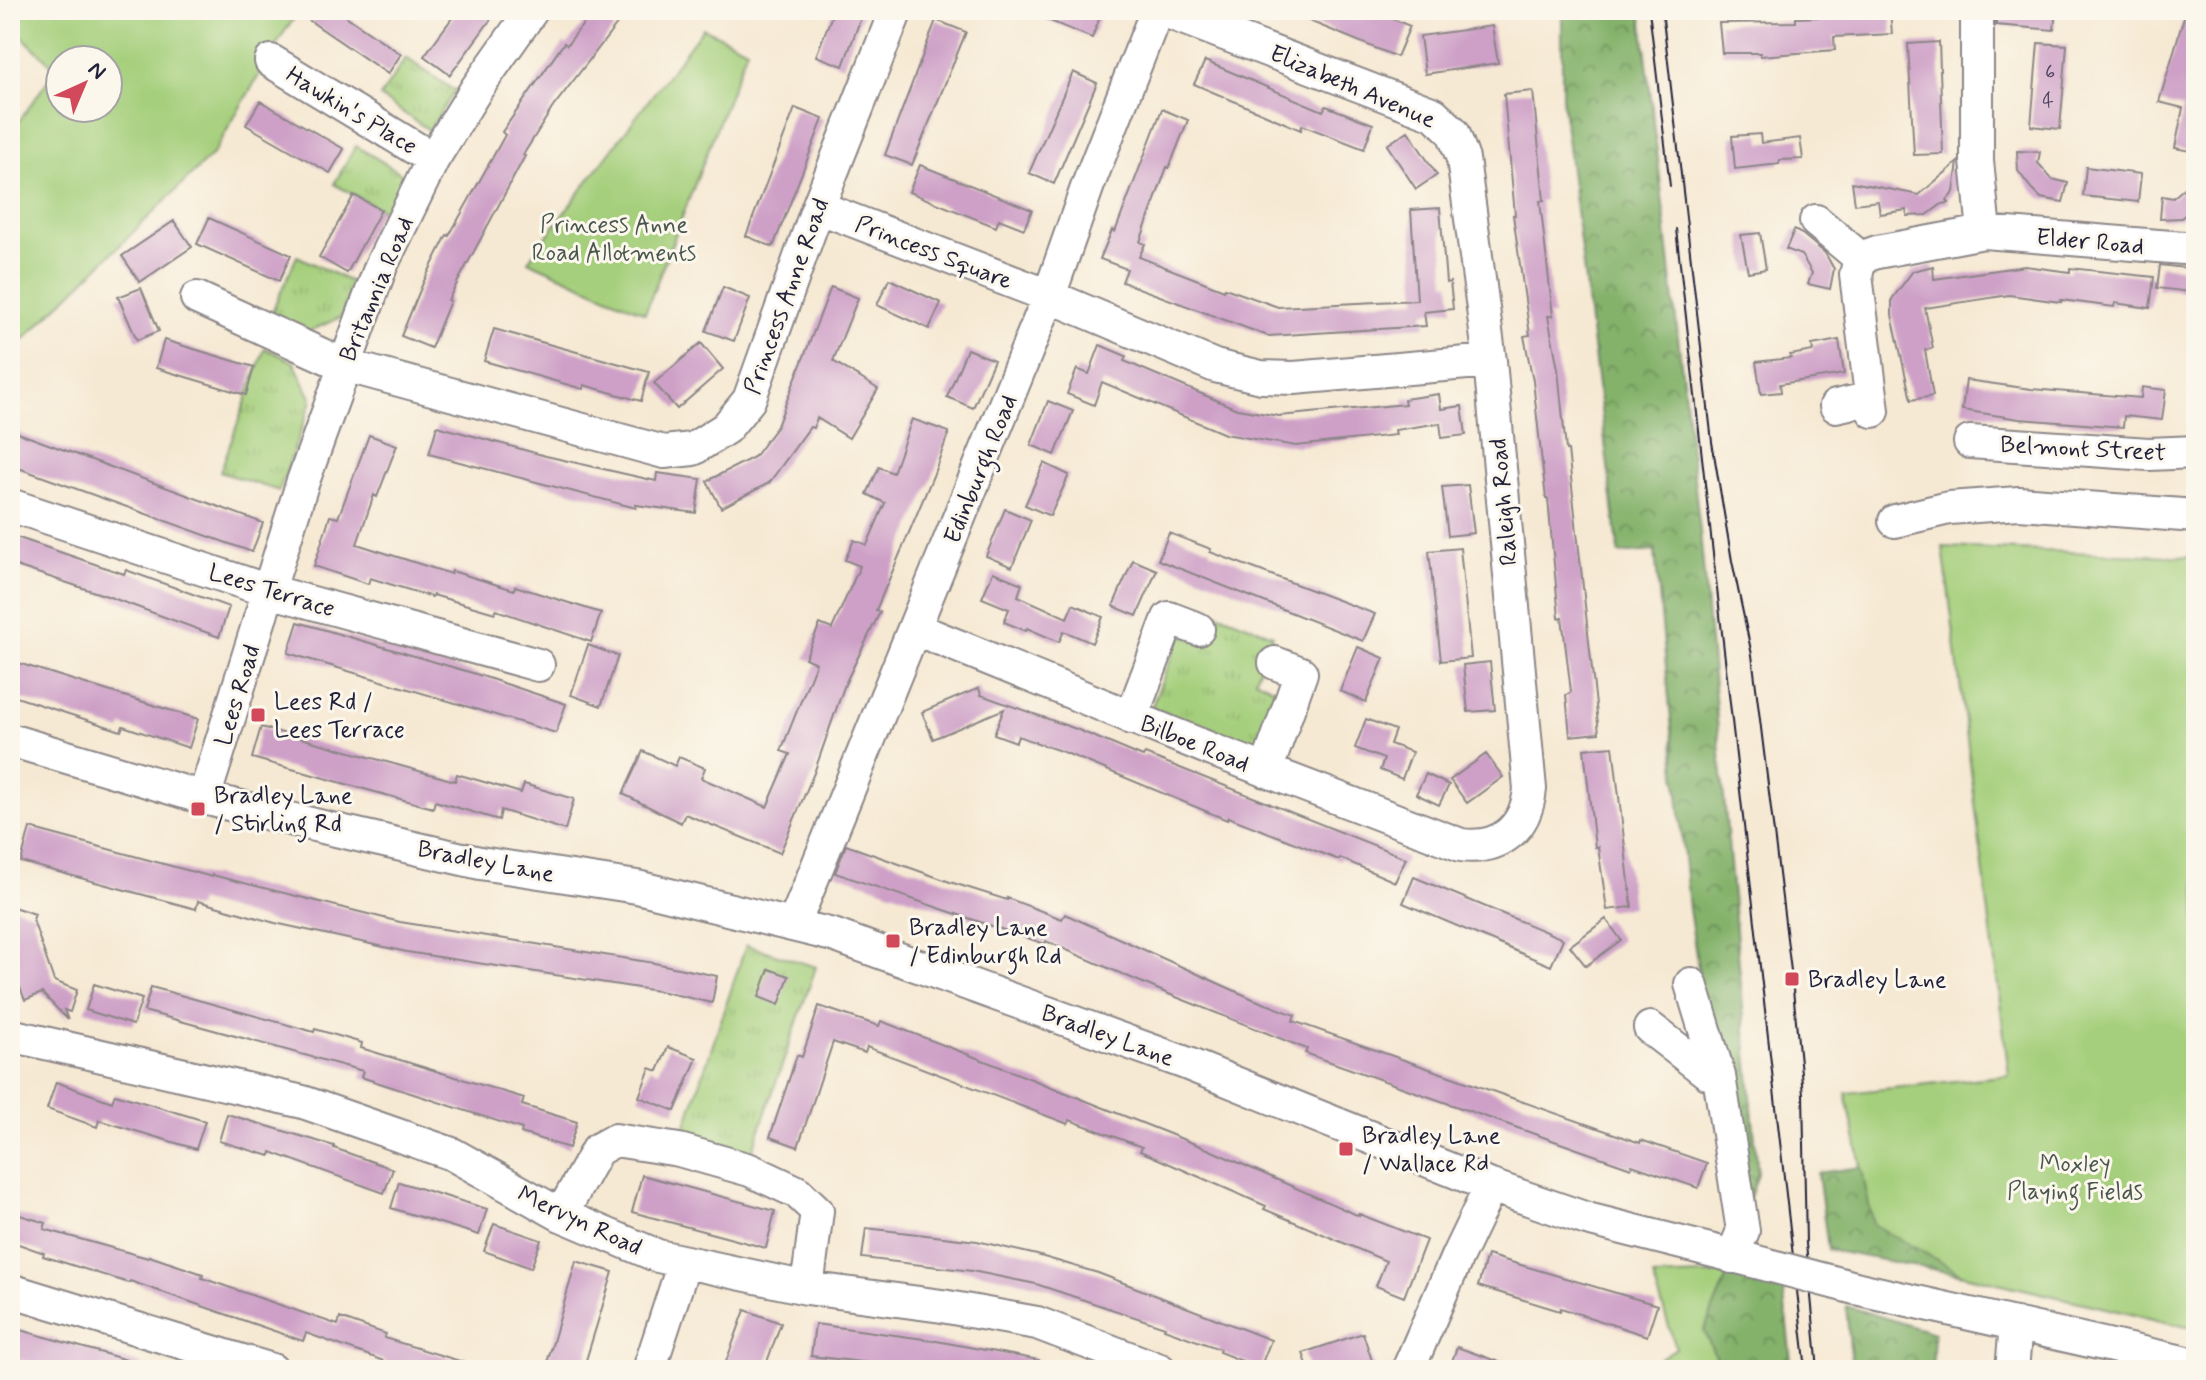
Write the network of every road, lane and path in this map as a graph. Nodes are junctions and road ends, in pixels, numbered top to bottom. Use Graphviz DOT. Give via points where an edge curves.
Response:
graph roads {
  1 [pos="532,10"];
  2 [pos="896,10"];
  3 [pos="1159,10"];
  4 [pos="1977,10"];
  5 [pos="271,61"];
  6 [pos="1453,132"];
  7 [pos="433,159"];
  8 [pos="818,207"];
  9 [pos="1816,221"];
  10 [pos="1984,232"];
  11 [pos="2196,249"];
  12 [pos="1860,258"];
  13 [pos="1049,296"];
  14 [pos="197,298"];
  15 [pos="1490,361"];
  16 [pos="344,365"];
  17 [pos="1836,406"];
  18 [pos="1970,442"];
  19 [pos="2196,452"];
  20 [pos="10,505"];
  21 [pos="2196,516"];
  22 [pos="1895,521"];
  23 [pos="269,591"];
  24 [pos="916,629"];
  25 [pos="1198,629"];
  26 [pos="1275,663"];
  27 [pos="538,665"];
  28 [pos="1131,718"];
  29 [pos="13,750"];
  30 [pos="1266,771"];
  31 [pos="204,798"];
  32 [pos="1478,847"];
  33 [pos="794,924"];
  34 [pos="1691,984"];
  35 [pos="1650,1028"];
  36 [pos="10,1035"];
  37 [pos="1719,1076"];
  38 [pos="1491,1186"];
  39 [pos="561,1215"];
  40 [pos="1742,1259"];
  41 [pos="684,1263"];
  42 [pos="807,1288"];
  43 [pos="10,1290"];
  44 [pos="2016,1324"];
  45 [pos="2196,1365"];
  46 [pos="272,1370"];
  47 [pos="649,1370"];
  48 [pos="1160,1370"];
  49 [pos="1408,1370"];
  50 [pos="2012,1370"];
  1 -- 7 [label="street, Britannia Road"];
  2 -- 8 [label="street, Princess Anne Road"];
  3 -- 6 [label="street, Elizabeth Avenue" via="1434,114"];
  3 -- 13 [label="street, Edinburgh Road"];
  4 -- 10 [label="street" via="1977,161"];
  5 -- 7 [label="street, Hawkin's Place"];
  6 -- 15 [label="street, Raleigh Road" via="1463,159"];
  7 -- 16 [label="street, Britannia Road" via="381,266"];
  8 -- 13 [label="street, Princess Square"];
  8 -- 16 [label="street, Princess Anne Road" via="749,400 726,428 693,449 664,452"];
  9 -- 12 [label="street"];
  10 -- 11 [label="street, Elder Road"];
  10 -- 12 [label="street, Elder Road"];
  12 -- 17 [label="street" via="1856,275 1872,404"];
  13 -- 15 [label="street, Princess Square" via="1215,366 1261,377"];
  13 -- 24 [label="street, Edinburgh Road"];
  14 -- 16 [label="street, Princess Anne Road"];
  15 -- 32 [label="street, Raleigh Road" via="1530,789 1529,807 1513,830 1500,841"];
  16 -- 23 [label="street, Britannia Road"];
  18 -- 19 [label="street, Belmont Street" via="2149,454"];
  20 -- 23 [label="street, Lees Terrace"];
  21 -- 22 [label="street" via="2019,503 1949,508"];
  23 -- 27 [label="street, Lees Terrace"];
  23 -- 31 [label="street, Lees Road"];
  24 -- 28 [label="street, Bilboe Road"];
  24 -- 33 [label="street, Edinburgh Road"];
  25 -- 28 [label="street" via="1169,618"];
  26 -- 30 [label="street" via="1301,673"];
  28 -- 30 [label="street, Bilboe Road"];
  29 -- 31 [label="street, Bradley Lane"];
  30 -- 32 [label="street, Bilboe Road"];
  31 -- 33 [label="street, Bradley Lane" via="480,863 637,887"];
  33 -- 38 [label="street, Bradley Lane" via="1183,1062"];
  34 -- 37 [label="street"];
  35 -- 37 [label="street"];
  36 -- 39 [label="street, Mervyn Road" via="303,1102 452,1154"];
  37 -- 40 [label="street" via="1743,1231"];
  38 -- 40 [label="street, Bradley Lane" via="1587,1219"];
  38 -- 49 [label="street"];
  39 -- 41 [label="street, Mervyn Road"];
  39 -- 42 [label="street" via="597,1150 615,1140 679,1150 750,1170 797,1192 817,1211"];
  40 -- 44 [label="street, Bradley Lane, bridge"];
  41 -- 42 [label="street, Mervyn Road"];
  41 -- 47 [label="street"];
  42 -- 48 [label="street, Mervyn Road" via="1037,1323"];
  43 -- 46 [label="street"];
  44 -- 45 [label="street, Bradley Lane"];
  44 -- 50 [label="street"];
}
